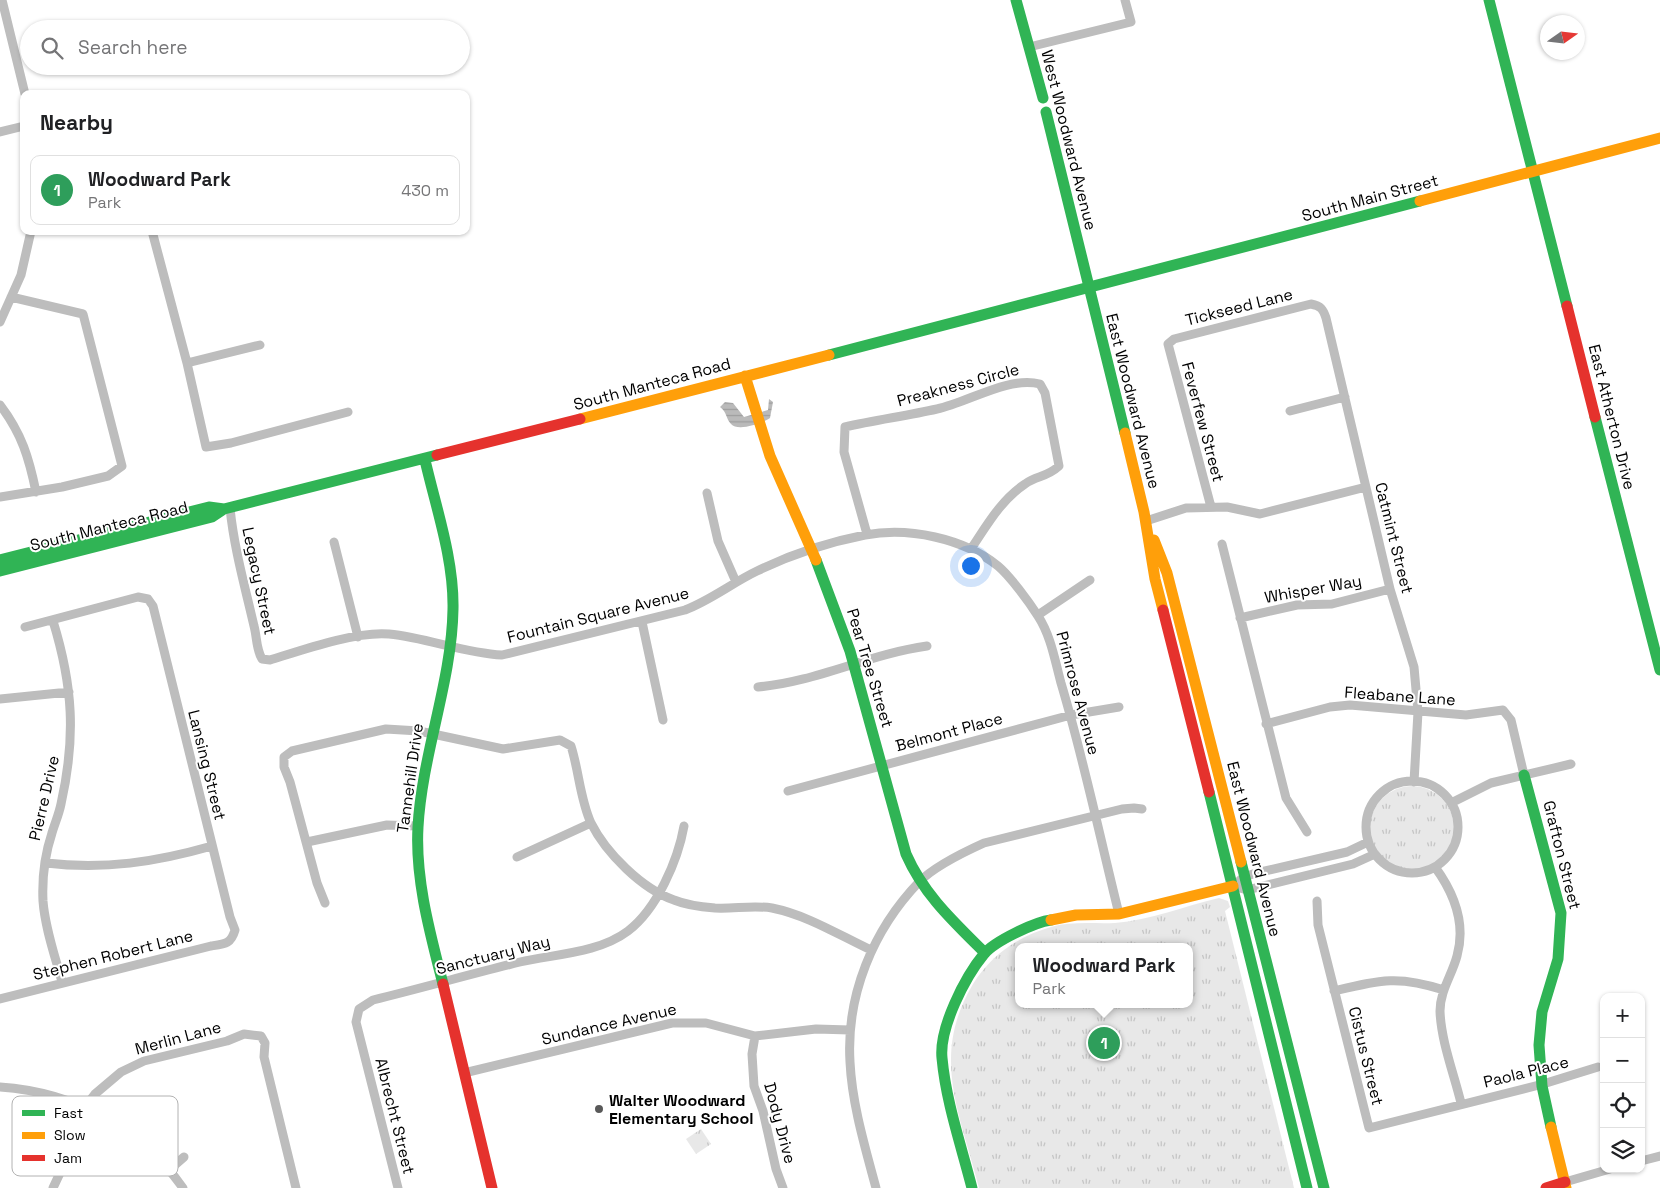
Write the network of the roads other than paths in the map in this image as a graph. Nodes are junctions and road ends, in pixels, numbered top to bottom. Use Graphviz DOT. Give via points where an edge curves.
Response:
graph roads {
  1 [pos="2,0"];
  2 [pos="1016,0"];
  3 [pos="1125,0"];
  4 [pos="1489,0"];
  5 [pos="1029,47"];
  6 [pos="20,74"];
  7 [pos="20,75"];
  8 [pos="24,90"];
  9 [pos="1043,98"];
  10 [pos="1046,112"];
  11 [pos="20,127"];
  12 [pos="0,132"];
  13 [pos="1660,138"];
  14 [pos="1532,172"];
  15 [pos="30,235"];
  16 [pos="153,235"];
  17 [pos="1088,288"];
  18 [pos="12,297"];
  19 [pos="1318,305"];
  20 [pos="0,322"];
  21 [pos="1168,344"];
  22 [pos="260,345"];
  23 [pos="187,363"];
  24 [pos="745,376"];
  25 [pos="1345,397"];
  26 [pos="0,405"];
  27 [pos="1290,411"];
  28 [pos="348,412"];
  29 [pos="425,460"];
  30 [pos="1366,487"];
  31 [pos="36,492"];
  32 [pos="707,493"];
  33 [pos="0,497"];
  34 [pos="1211,507"];
  35 [pos="227,509"];
  36 [pos="1146,521"];
  37 [pos="867,534"];
  38 [pos="334,542"];
  39 [pos="1222,544"];
  40 [pos="971,549"];
  41 [pos="812,550"];
  42 [pos="0,560"];
  43 [pos="0,571"];
  44 [pos="1090,580"];
  45 [pos="736,582"];
  46 [pos="1390,589"];
  47 [pos="1038,615"];
  48 [pos="1240,618"];
  49 [pos="53,620"];
  50 [pos="642,622"];
  51 [pos="26,627"];
  52 [pos="358,637"];
  53 [pos="449,646"];
  54 [pos="927,646"];
  55 [pos="262,659"];
  56 [pos="854,664"];
  57 [pos="1660,670"];
  58 [pos="758,687"];
  59 [pos="69,692"];
  60 [pos="0,699"];
  61 [pos="1119,707"];
  62 [pos="1503,710"];
  63 [pos="1418,712"];
  64 [pos="1071,715"];
  65 [pos="663,720"];
  66 [pos="1266,724"];
  67 [pos="432,734"];
  68 [pos="1571,764"];
  69 [pos="881,766"];
  70 [pos="1524,775"];
  71 [pos="1414,782"];
  72 [pos="788,791"];
  73 [pos="1451,803"];
  74 [pos="1142,810"];
  75 [pos="1095,817"];
  76 [pos="591,823"];
  77 [pos="418,826"];
  78 [pos="684,826"];
  79 [pos="1306,832"];
  80 [pos="307,842"];
  81 [pos="1368,842"];
  82 [pos="212,846"];
  83 [pos="1375,854"];
  84 [pos="517,857"];
  85 [pos="46,863"];
  86 [pos="1435,868"];
  87 [pos="1244,877"];
  88 [pos="920,881"];
  89 [pos="1233,886"];
  90 [pos="1247,890"];
  91 [pos="659,892"];
  92 [pos="1317,901"];
  93 [pos="325,903"];
  94 [pos="1119,914"];
  95 [pos="232,939"];
  96 [pos="871,950"];
  97 [pos="985,953"];
  98 [pos="62,982"];
  99 [pos="444,982"];
  100 [pos="1444,990"];
  101 [pos="1334,991"];
  102 [pos="0,999"];
  103 [pos="850,1030"];
  104 [pos="755,1036"];
  105 [pos="363,1051"];
  106 [pos="1598,1067"];
  107 [pos="464,1073"];
  108 [pos="1542,1084"];
  109 [pos="0,1087"];
  110 [pos="52,1096"];
  111 [pos="95,1096"];
  112 [pos="1461,1104"];
  113 [pos="1369,1128"];
  114 [pos="184,1156"];
  115 [pos="1660,1156"];
  116 [pos="1645,1160"];
  117 [pos="178,1162"];
  118 [pos="1600,1173"];
  119 [pos="59,1176"];
  120 [pos="174,1176"];
  121 [pos="1566,1185"];
  122 [pos="53,1188"];
  123 [pos="183,1188"];
  124 [pos="296,1188"];
  125 [pos="398,1188"];
  126 [pos="492,1188"];
  127 [pos="783,1188"];
  128 [pos="876,1188"];
  129 [pos="972,1188"];
  130 [pos="1307,1188"];
  131 [pos="1324,1188"];
  132 [pos="1546,1188"];
  1 -- 6 [label="street"];
  2 -- 5 [label="street, West Woodward Avenue"];
  3 -- 5 [label="street" via="1131,22"];
  4 -- 14 [label="street, East Atherton Drive"];
  5 -- 9 [label="street, West Woodward Avenue"];
  7 -- 8 [label="street"];
  9 -- 10 [label="street, West Woodward Avenue"];
  10 -- 17 [label="street, West Woodward Avenue"];
  11 -- 12 [label="street"];
  13 -- 14 [label="street, South Main Street"];
  14 -- 17 [label="street, South Main Street"];
  14 -- 57 [label="street, East Atherton Drive"];
  15 -- 18 [label="street"];
  16 -- 23 [label="street"];
  17 -- 24 [label="street, South Manteca Road"];
  17 -- 36 [label="street, East Woodward Avenue"];
  18 -- 20 [label="street"];
  18 -- 31 [label="street" via="82,314 122,466 108,476"];
  19 -- 21 [label="street, Tickseed Lane" via="1311,304 1174,339"];
  19 -- 25 [label="street, Catmint Street" via="1326,318"];
  21 -- 34 [label="street, Feverfew Street"];
  22 -- 23 [label="street"];
  23 -- 28 [label="street" via="206,447"];
  24 -- 29 [label="street, South Manteca Road"];
  24 -- 41 [label="street, Pear Tree Street" via="774,466"];
  25 -- 27 [label="street"];
  25 -- 30 [label="street, Catmint Street"];
  26 -- 31 [label="street" via="15,425 28,457"];
  29 -- 35 [label="street, South Manteca Road"];
  29 -- 53 [label="street, Tannehill Drive" via="453,586"];
  30 -- 34 [label="street" via="1260,514"];
  30 -- 46 [label="street, Catmint Street"];
  31 -- 33 [label="street"];
  32 -- 45 [label="street" via="718,541"];
  34 -- 36 [label="street" via="1186,508"];
  35 -- 42 [label="street, South Manteca Road" via="209,507"];
  35 -- 43 [label="street, South Manteca Road" via="212,517"];
  35 -- 55 [label="street, Legacy Street"];
  36 -- 87 [label="street, East Woodward Avenue" via="1167,572"];
  36 -- 89 [label="street, East Woodward Avenue" via="1155,579"];
  37 -- 40 [label="street, Primrose Avenue" via="903,532 946,540"];
  37 -- 40 [label="street, Preakness Circle" via="844,452 845,427 959,404 1004,386 1027,381 1040,384 1045,393 1059,466 1049,475 1026,483 998,508"];
  37 -- 41 [label="street, Primrose Avenue"];
  38 -- 52 [label="street"];
  39 -- 48 [label="street"];
  40 -- 47 [label="street, Primrose Avenue" via="999,567"];
  41 -- 45 [label="street, Fountain Square Avenue" via="758,570"];
  41 -- 56 [label="street, Pear Tree Street"];
  44 -- 47 [label="street"];
  45 -- 50 [label="street, Fountain Square Avenue" via="705,603"];
  46 -- 48 [label="street, Whisper Way" via="1332,604 1297,605"];
  46 -- 63 [label="street, Catmint Street" via="1414,666"];
  47 -- 64 [label="street, Primrose Avenue" via="1048,633"];
  48 -- 66 [label="street"];
  49 -- 51 [label="street"];
  49 -- 59 [label="street, Pierre Drive" via="64,655"];
  49 -- 82 [label="street, Lansing Street" via="138,597 148,598 153,606"];
  50 -- 53 [label="street, Fountain Square Avenue" via="502,655"];
  50 -- 65 [label="street"];
  52 -- 53 [label="street, Fountain Square Avenue" via="389,634"];
  52 -- 55 [label="street, Fountain Square Avenue" via="270,660"];
  53 -- 67 [label="street, Tannehill Drive"];
  54 -- 56 [label="street"];
  56 -- 58 [label="street" via="786,684"];
  56 -- 69 [label="street, Pear Tree Street"];
  59 -- 60 [label="street"];
  59 -- 85 [label="street, Pierre Drive" via="70,748 66,782"];
  61 -- 64 [label="street, Belmont Place"];
  62 -- 63 [label="street, Fleabane Lane" via="1466,716"];
  62 -- 70 [label="street, Grafton Street" via="1511,720"];
  63 -- 66 [label="street, Fleabane Lane" via="1330,707"];
  63 -- 71 [label="street, Catmint Street"];
  64 -- 69 [label="street, Belmont Place"];
  64 -- 75 [label="street, Primrose Avenue"];
  66 -- 79 [label="street" via="1286,798"];
  67 -- 76 [label="street" via="503,749 560,740 567,742 571,746"];
  67 -- 77 [label="street, Tannehill Drive"];
  67 -- 80 [label="street" via="386,730 292,751 284,757 284,767"];
  68 -- 70 [label="street"];
  69 -- 72 [label="street, Belmont Place"];
  69 -- 88 [label="street, Pear Tree Street" via="901,841"];
  70 -- 73 [label="street" via="1476,788"];
  70 -- 108 [label="street, Grafton Street" via="1561,913 1559,952 1540,1024 1538,1054"];
  71 -- 73 [label="street" via="1434,787"];
  71 -- 81 [label="street" via="1389,787 1373,802 1366,825"];
  73 -- 86 [label="street" via="1457,818 1456,840 1450,853"];
  74 -- 75 [label="street" via="1122,809"];
  75 -- 88 [label="street" via="984,843"];
  75 -- 94 [label="street, Primrose Avenue"];
  76 -- 84 [label="street"];
  76 -- 91 [label="street" via="624,866"];
  77 -- 80 [label="street" via="387,825"];
  77 -- 99 [label="street, Tannehill Drive" via="418,863 424,902"];
  78 -- 91 [label="street, Sanctuary Way" via="681,848"];
  80 -- 93 [label="street"];
  81 -- 83 [label="street"];
  81 -- 87 [label="street" via="1347,852"];
  82 -- 85 [label="street" via="150,862 122,865 87,867"];
  82 -- 95 [label="street, Lansing Street" via="235,930"];
  83 -- 86 [label="street" via="1397,872 1417,873"];
  83 -- 90 [label="street" via="1353,864"];
  85 -- 98 [label="street, Pierre Drive" via="45,917"];
  86 -- 100 [label="street" via="1449,886 1459,922 1457,956"];
  87 -- 89 [label="street"];
  87 -- 90 [label="street, East Woodward Avenue"];
  88 -- 96 [label="street"];
  88 -- 97 [label="street, Pear Tree Street"];
  89 -- 90 [label="street"];
  89 -- 94 [label="street"];
  89 -- 130 [label="street, East Woodward Avenue"];
  90 -- 131 [label="street, East Woodward Avenue"];
  91 -- 96 [label="street" via="674,900 714,908 762,906 775,909 803,918"];
  91 -- 99 [label="street, Sanctuary Way" via="638,921 614,939 597,946"];
  92 -- 101 [label="street, Cistus Street" via="1318,925"];
  94 -- 97 [label="street" via="1043,920"];
  95 -- 98 [label="street, Stephen Robert Lane" via="227,944"];
  96 -- 103 [label="street" via="859,984"];
  97 -- 129 [label="street" via="952,1008 942,1057 951,1110"];
  98 -- 102 [label="street, Stephen Robert Lane"];
  99 -- 105 [label="street, Sanctuary Way" via="373,1000 359,1009 356,1022"];
  99 -- 107 [label="street, Tannehill Drive"];
  100 -- 101 [label="street" via="1418,981 1384,979"];
  100 -- 112 [label="street" via="1440,1009 1443,1033"];
  101 -- 113 [label="street, Cistus Street"];
  103 -- 104 [label="street, Sundance Avenue" via="816,1028"];
  103 -- 128 [label="street" via="853,1092"];
  104 -- 107 [label="street, Sundance Avenue" via="706,1023 672,1023"];
  104 -- 127 [label="street, Dody Drive" via="752,1054 754,1086"];
  105 -- 125 [label="street, Albrecht Street"];
  106 -- 108 [label="street, Paola Place"];
  107 -- 126 [label="street, Tannehill Drive"];
  108 -- 112 [label="street, Paola Place"];
  108 -- 121 [label="street, Grafton Street"];
  109 -- 110 [label="street" via="34,1090"];
  111 -- 124 [label="street, Merlin Lane" via="107,1083 133,1066 256,1033 265,1043 264,1057"];
  112 -- 113 [label="street, Paola Place"];
  114 -- 117 [label="street"];
  115 -- 116 [label="street"];
  118 -- 121 [label="street"];
  119 -- 122 [label="street, Merlin Lane"];
  120 -- 123 [label="street"];
  121 -- 132 [label="street"];
}
